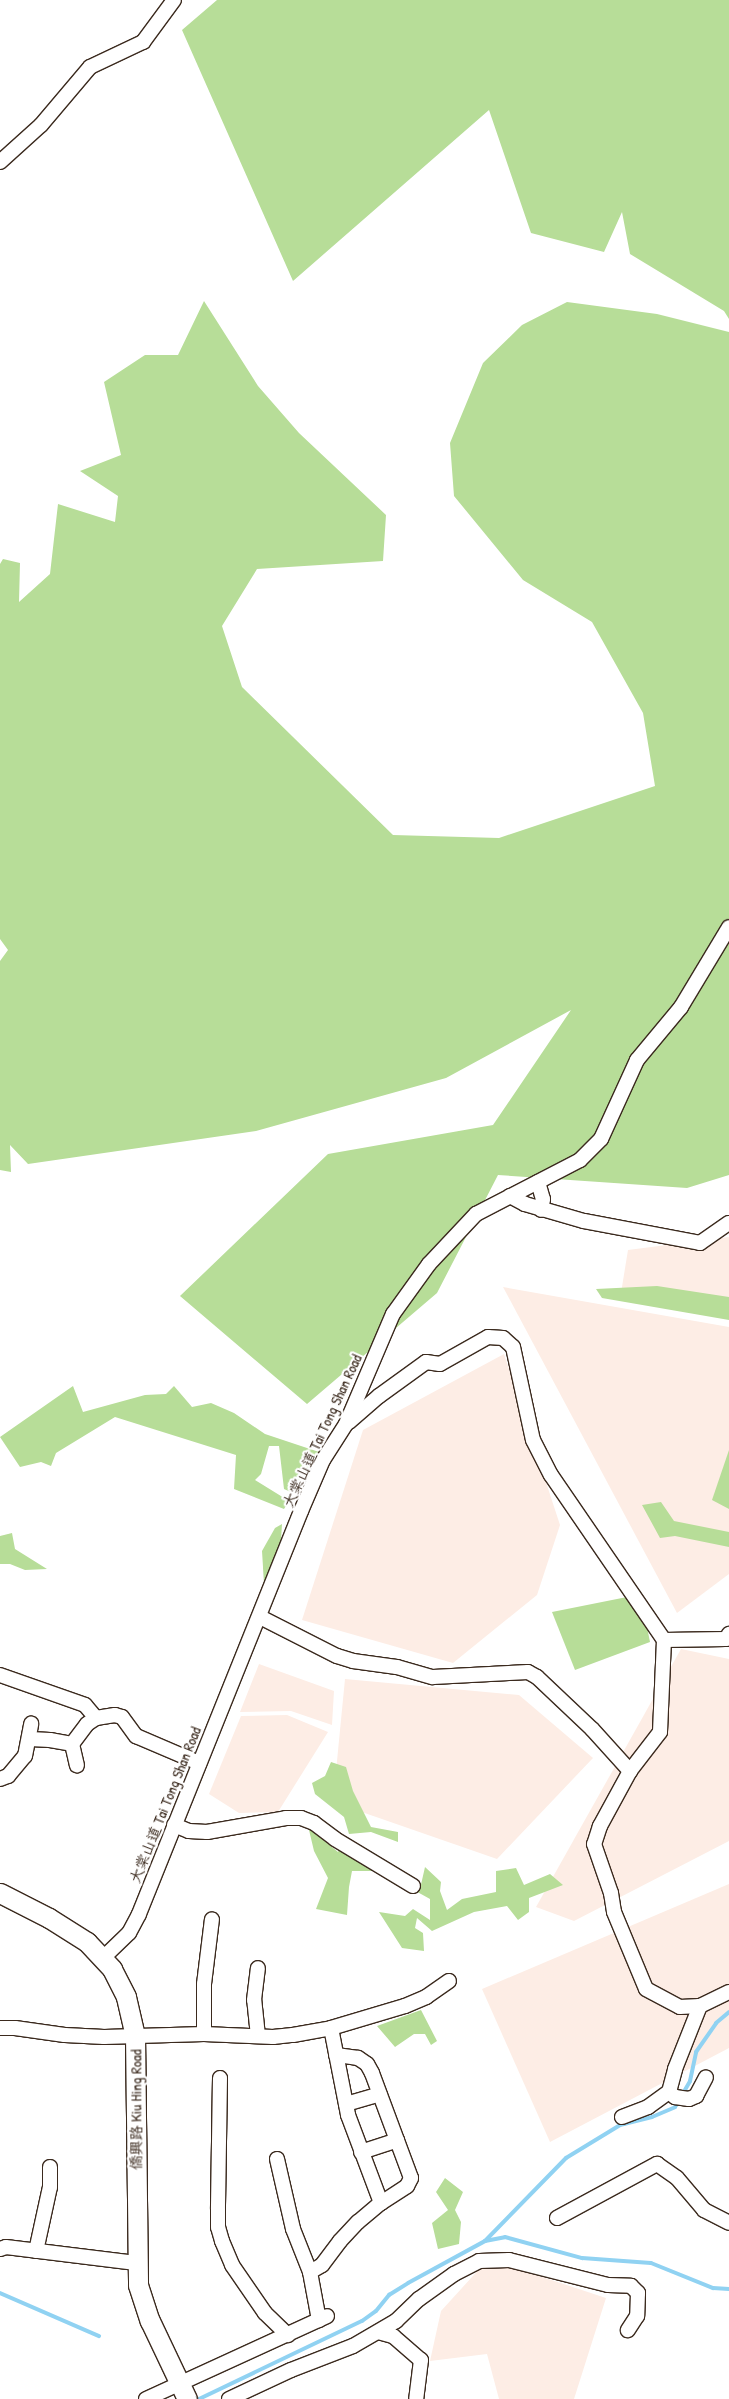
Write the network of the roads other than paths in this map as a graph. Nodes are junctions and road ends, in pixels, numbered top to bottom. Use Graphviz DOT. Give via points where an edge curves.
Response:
graph roads {
  1 [pos="174,0"];
  2 [pos="0,162"];
  3 [pos="729,927"];
  4 [pos="538,1182"];
  5 [pos="510,1196"];
  6 [pos="541,1210"];
  7 [pos="729,1223"];
  8 [pos="346,1424"];
  9 [pos="260,1617"];
  10 [pos="729,1634"];
  11 [pos="664,1640"];
  12 [pos="0,1675"];
  13 [pos="96,1718"];
  14 [pos="31,1724"];
  15 [pos="30,1739"];
  16 [pos="72,1744"];
  17 [pos="199,1763"];
  18 [pos="77,1765"];
  19 [pos="630,1771"];
  20 [pos="0,1779"];
  21 [pos="174,1825"];
  22 [pos="413,1886"];
  23 [pos="0,1893"];
  24 [pos="212,1919"];
  25 [pos="103,1958"];
  26 [pos="258,1968"];
  27 [pos="449,1981"];
  28 [pos="729,1992"];
  29 [pos="700,2006"];
  30 [pos="0,2028"];
  31 [pos="331,2028"];
  32 [pos="204,2034"];
  33 [pos="135,2035"];
  34 [pos="258,2036"];
  35 [pos="336,2055"];
  36 [pos="706,2077"];
  37 [pos="220,2078"];
  38 [pos="380,2094"];
  39 [pos="678,2096"];
  40 [pos="346,2104"];
  41 [pos="622,2117"];
  42 [pos="397,2140"];
  43 [pos="361,2152"];
  44 [pos="277,2159"];
  45 [pos="50,2167"];
  46 [pos="381,2203"];
  47 [pos="557,2218"];
  48 [pos="729,2223"];
  49 [pos="0,2249"];
  50 [pos="36,2251"];
  51 [pos="136,2262"];
  52 [pos="310,2272"];
  53 [pos="628,2330"];
  54 [pos="378,2332"];
  55 [pos="288,2335"];
  56 [pos="183,2391"];
  57 [pos="146,2399"];
  58 [pos="228,2399"];
  59 [pos="416,2399"];
  1 -- 2 [label="street" via="143,42 90,67 41,125"];
  3 -- 4 [label="street, 大棠山道 Tai Tong Shan Road" via="681,1008 637,1060 602,1139 580,1160"];
  4 -- 5 [label="street, 大棠山道 Tai Tong Shan Road"];
  4 -- 6 [label="street" via="543,1199"];
  5 -- 6 [label="street"];
  5 -- 8 [label="street, 大棠山道 Tai Tong Shan Road" via="476,1214 428,1264 393,1314"];
  6 -- 7 [label="street" via="700,1243"];
  8 -- 9 [label="street, 大棠山道 Tai Tong Shan Road" via="323,1460"];
  8 -- 11 [label="street" via="426,1362 440,1364 488,1337 503,1338 513,1347 533,1440 550,1475"];
  9 -- 17 [label="street, 大棠山道 Tai Tong Shan Road"];
  9 -- 19 [label="street" via="353,1661 433,1677 528,1672 592,1729"];
  10 -- 11 [label="street" via="726,1639"];
  11 -- 19 [label="street" via="660,1732"];
  12 -- 13 [label="street" via="85,1705"];
  13 -- 16 [label="street" via="87,1724"];
  13 -- 17 [label="street" via="122,1717 136,1736"];
  14 -- 15 [label="street"];
  15 -- 16 [label="street"];
  15 -- 20 [label="street" via="21,1763"];
  16 -- 18 [label="street"];
  17 -- 21 [label="street, 大棠山道 Tai Tong Shan Road"];
  19 -- 29 [label="street" via="600,1826 594,1844 614,1912 646,1989 680,2007"];
  21 -- 22 [label="street" via="189,1831 207,1832 301,1818"];
  21 -- 25 [label="street, 大棠山道 Tai Tong Shan Road" via="129,1933"];
  23 -- 25 [label="street, 僑興路 Kiu Hing Road" via="69,1930"];
  24 -- 32 [label="street" via="204,1984"];
  25 -- 33 [label="street, 僑興路 Kiu Hing Road" via="126,1997"];
  26 -- 34 [label="street" via="254,2000"];
  27 -- 31 [label="street" via="416,2002"];
  28 -- 29 [label="street"];
  29 -- 39 [label="street" via="675,2069"];
  30 -- 33 [label="street" via="66,2035"];
  31 -- 34 [label="street" via="292,2035"];
  31 -- 35 [label="street"];
  32 -- 33 [label="street"];
  32 -- 34 [label="street"];
  33 -- 51 [label="street, 僑興路 Kiu Hing Road"];
  35 -- 38 [label="street" via="358,2058 367,2064"];
  35 -- 40 [label="street"];
  36 -- 39 [label="street" via="696,2096"];
  37 -- 55 [label="street" via="218,2227 232,2265 265,2313"];
  38 -- 40 [label="street"];
  38 -- 42 [label="street"];
  39 -- 41 [label="street"];
  40 -- 43 [label="street"];
  42 -- 43 [label="street"];
  42 -- 46 [label="street" via="410,2181"];
  43 -- 46 [label="street"];
  44 -- 52 [label="street" via="293,2229"];
  45 -- 50 [label="street" via="50,2187"];
  46 -- 52 [label="street" via="340,2241 320,2267"];
  47 -- 48 [label="street" via="657,2164 677,2178 704,2210"];
  49 -- 50 [label="street"];
  50 -- 51 [label="street"];
  51 -- 56 [label="street, 僑興路 Kiu Hing Road" via="143,2304"];
  52 -- 55 [label="street" via="323,2318"];
  53 -- 54 [label="street" via="637,2316 638,2293 631,2286 608,2285 509,2260 479,2261 454,2274"];
  54 -- 58 [label="street" via="353,2346"];
  54 -- 59 [label="street" via="393,2336 421,2360"];
  55 -- 56 [label="street"];
  56 -- 57 [label="street"];
}
